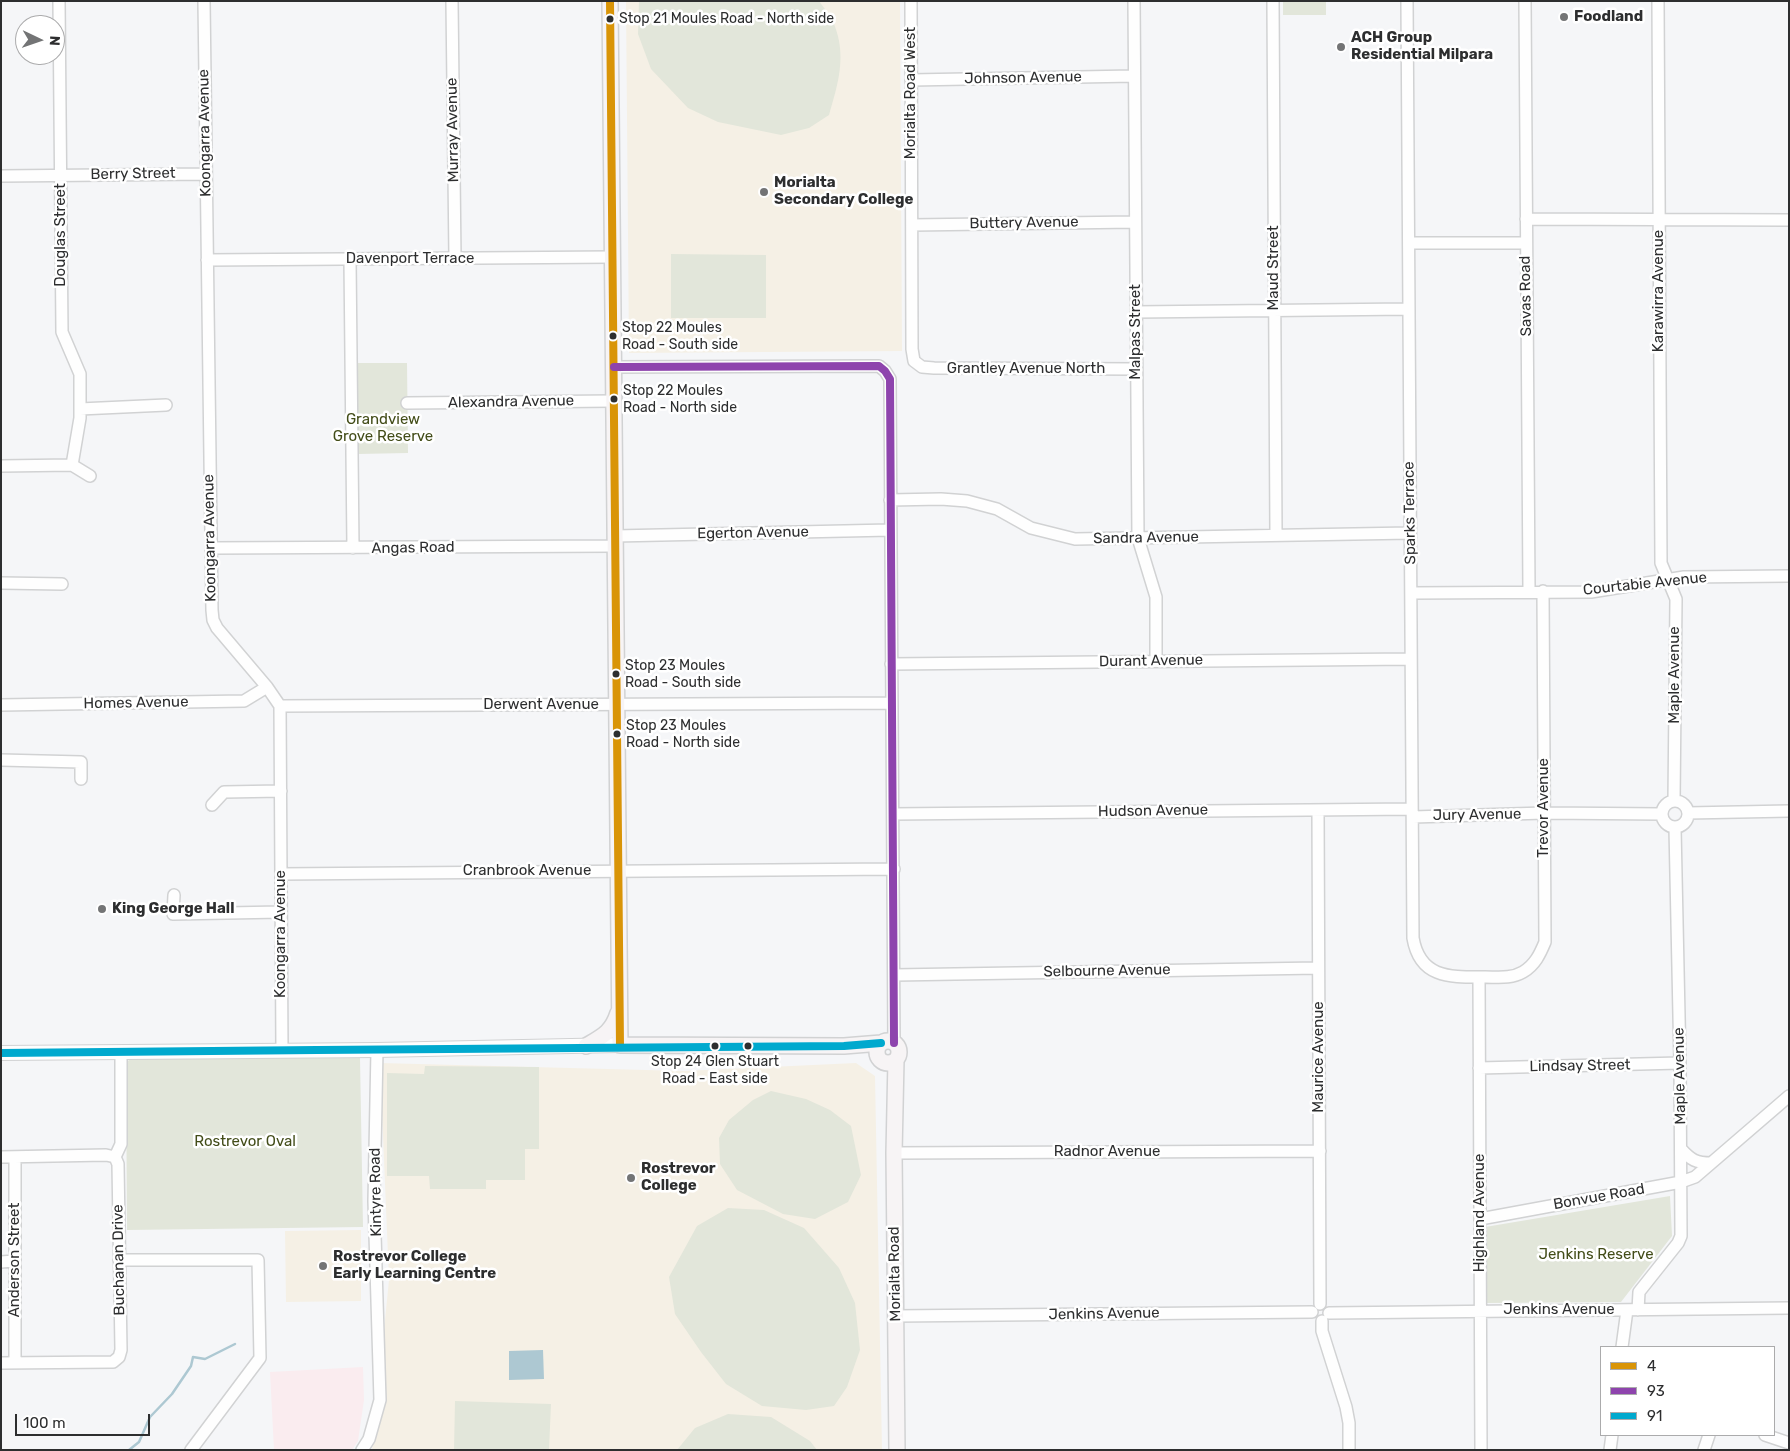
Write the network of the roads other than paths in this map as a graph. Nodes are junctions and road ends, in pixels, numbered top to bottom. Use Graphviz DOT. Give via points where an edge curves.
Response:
graph roads {
  1 [pos="59,1"];
  2 [pos="204,1"];
  3 [pos="452,1"];
  4 [pos="610,1"];
  5 [pos="911,1"];
  6 [pos="1134,1"];
  7 [pos="1273,1"];
  8 [pos="1407,1"];
  9 [pos="1525,1"];
  10 [pos="1658,1"];
  11 [pos="1134,76"];
  12 [pos="911,80"];
  13 [pos="206,174"];
  14 [pos="61,175"];
  15 [pos="1,176"];
  16 [pos="1526,219"];
  17 [pos="1658,220"];
  18 [pos="1789,220"];
  19 [pos="1135,222"];
  20 [pos="912,225"];
  21 [pos="1525,243"];
  22 [pos="1409,244"];
  23 [pos="613,257"];
  24 [pos="455,259"];
  25 [pos="207,260"];
  26 [pos="350,260"];
  27 [pos="1408,309"];
  28 [pos="1274,311"];
  29 [pos="1136,312"];
  30 [pos="916,363"];
  31 [pos="614,367"];
  32 [pos="1136,369"];
  33 [pos="614,401"];
  34 [pos="407,404"];
  35 [pos="166,405"];
  36 [pos="80,409"];
  37 [pos="72,465"];
  38 [pos="1,466"];
  39 [pos="90,476"];
  40 [pos="890,500"];
  41 [pos="890,530"];
  42 [pos="1410,533"];
  43 [pos="1276,535"];
  44 [pos="1138,538"];
  45 [pos="615,541"];
  46 [pos="211,548"];
  47 [pos="353,548"];
  48 [pos="1789,576"];
  49 [pos="1667,580"];
  50 [pos="1,583"];
  51 [pos="62,584"];
  52 [pos="1529,591"];
  53 [pos="1543,591"];
  54 [pos="1411,593"];
  55 [pos="1411,659"];
  56 [pos="1156,661"];
  57 [pos="891,664"];
  58 [pos="267,687"];
  59 [pos="892,703"];
  60 [pos="617,704"];
  61 [pos="1,705"];
  62 [pos="280,706"];
  63 [pos="1,760"];
  64 [pos="81,779"];
  65 [pos="281,791"];
  66 [pos="1674,801"];
  67 [pos="212,804"];
  68 [pos="1318,810"];
  69 [pos="1789,811"];
  70 [pos="1412,813"];
  71 [pos="1544,813"];
  72 [pos="1688,813"];
  73 [pos="893,814"];
  74 [pos="1662,814"];
  75 [pos="1675,828"];
  76 [pos="894,868"];
  77 [pos="618,871"];
  78 [pos="281,874"];
  79 [pos="174,894"];
  80 [pos="281,912"];
  81 [pos="1318,968"];
  82 [pos="895,975"];
  83 [pos="1478,977"];
  84 [pos="620,1009"];
  85 [pos="586,1046"];
  86 [pos="620,1046"];
  87 [pos="377,1050"];
  88 [pos="883,1050"];
  89 [pos="282,1051"];
  90 [pos="121,1052"];
  91 [pos="1,1053"];
  92 [pos="1680,1064"];
  93 [pos="1479,1068"];
  94 [pos="1789,1096"];
  95 [pos="894,1098"];
  96 [pos="1681,1149"];
  97 [pos="1320,1151"];
  98 [pos="894,1153"];
  99 [pos="1,1157"];
  100 [pos="15,1157"];
  101 [pos="115,1157"];
  102 [pos="1711,1163"];
  103 [pos="1681,1182"];
  104 [pos="1480,1219"];
  105 [pos="119,1260"];
  106 [pos="14,1261"];
  107 [pos="1,1262"];
  108 [pos="1316,1308"];
  109 [pos="1789,1308"];
  110 [pos="1633,1310"];
  111 [pos="1481,1311"];
  112 [pos="895,1316"];
  113 [pos="1325,1317"];
  114 [pos="1622,1346"];
  115 [pos="1,1363"];
  116 [pos="14,1363"];
  117 [pos="1612,1436"];
  118 [pos="1709,1436"];
  119 [pos="1767,1436"];
  120 [pos="1789,1443"];
  121 [pos="190,1450"];
  122 [pos="362,1450"];
  123 [pos="896,1450"];
  124 [pos="1349,1450"];
  125 [pos="1481,1450"];
  126 [pos="1610,1450"];
  127 [pos="1704,1450"];
  1 -- 14 [label="street, Douglas Street"];
  2 -- 13 [label="street, Koongarra Avenue"];
  3 -- 24 [label="street, Murray Avenue"];
  4 -- 23 [label="main road"];
  5 -- 12 [label="street, Morialta Road West"];
  6 -- 11 [label="street, Malpas Street"];
  7 -- 28 [label="street, Maud Street"];
  8 -- 22 [label="street, Sparks Terrace"];
  9 -- 16 [label="street, Savas Road"];
  10 -- 17 [label="street, Karawirra Avenue"];
  11 -- 12 [label="street, Johnson Avenue"];
  11 -- 19 [label="street, Malpas Street"];
  12 -- 20 [label="street, Morialta Road West"];
  13 -- 14 [label="street, Berry Street"];
  13 -- 25 [label="street, Koongarra Avenue"];
  14 -- 15 [label="street, Berry Street"];
  14 -- 36 [label="street, Douglas Street" via="62,332 80,374"];
  16 -- 17 [label="street"];
  16 -- 21 [label="street, Savas Road"];
  17 -- 18 [label="street"];
  17 -- 49 [label="street, Karawirra Avenue" via="1661,563"];
  19 -- 20 [label="street, Buttery Avenue"];
  19 -- 29 [label="street, Malpas Street"];
  20 -- 30 [label="street, Morialta Road West" via="912,350"];
  21 -- 22 [label="street"];
  21 -- 52 [label="street, Savas Road"];
  22 -- 27 [label="street, Sparks Terrace"];
  23 -- 24 [label="street, Davenport Terrace"];
  23 -- 31 [label="main road"];
  24 -- 26 [label="street, Davenport Terrace"];
  25 -- 26 [label="street, Davenport Terrace"];
  25 -- 46 [label="street, Koongarra Avenue"];
  26 -- 47 [label="street"];
  27 -- 28 [label="street"];
  27 -- 42 [label="street, Sparks Terrace"];
  28 -- 29 [label="street"];
  28 -- 43 [label="street, Maud Street"];
  29 -- 32 [label="street, Malpas Street"];
  30 -- 32 [label="street, Grantley Avenue North" via="922,367 946,369"];
  31 -- 33 [label="main road"];
  31 -- 40 [label="street, Morialta Road" via="879,366 890,379"];
  32 -- 44 [label="street, Malpas Street"];
  33 -- 34 [label="street, Alexandra Avenue"];
  33 -- 45 [label="main road"];
  35 -- 36 [label="street"];
  36 -- 37 [label="street, Douglas Street"];
  37 -- 38 [label="street"];
  37 -- 39 [label="street"];
  40 -- 41 [label="street, Morialta Road"];
  40 -- 44 [label="street, Sandra Avenue" via="967,501 997,509 1031,528 1075,539"];
  41 -- 45 [label="street, Egerton Avenue"];
  41 -- 57 [label="street, Morialta Road"];
  42 -- 43 [label="street, Sandra Avenue"];
  42 -- 54 [label="street, Sparks Terrace"];
  43 -- 44 [label="street, Sandra Avenue"];
  44 -- 56 [label="street, Malpas Street" via="1156,597"];
  45 -- 47 [label="street, Angas Road"];
  45 -- 60 [label="main road"];
  46 -- 47 [label="street, Angas Road"];
  46 -- 58 [label="street, Koongarra Avenue" via="213,620"];
  48 -- 49 [label="street, Courtabie Avenue"];
  49 -- 53 [label="street, Courtabie Avenue" via="1591,592"];
  49 -- 66 [label="street, Maple Avenue" via="1676,599"];
  50 -- 51 [label="street"];
  52 -- 53 [label="street, Courtabie Avenue"];
  52 -- 54 [label="street, Courtabie Avenue"];
  53 -- 71 [label="street, Trevor Avenue"];
  54 -- 55 [label="street, Sparks Terrace"];
  55 -- 56 [label="street, Durant Avenue"];
  55 -- 70 [label="street, Sparks Terrace"];
  56 -- 57 [label="street, Durant Avenue"];
  57 -- 59 [label="street, Morialta Road"];
  58 -- 61 [label="street, Homes Avenue" via="244,701"];
  58 -- 62 [label="street, Koongarra Avenue"];
  59 -- 60 [label="street, Derwent Avenue"];
  59 -- 73 [label="street, Morialta Road"];
  60 -- 62 [label="street, Derwent Avenue"];
  60 -- 77 [label="main road"];
  62 -- 65 [label="street, Koongarra Avenue"];
  63 -- 64 [label="street" via="81,762"];
  65 -- 67 [label="street" via="224,792"];
  65 -- 78 [label="street, Koongarra Avenue"];
  66 -- 72 [label="street" via="1682,803"];
  66 -- 74 [label="street" via="1664,806"];
  68 -- 70 [label="street, Hudson Avenue"];
  68 -- 73 [label="street, Hudson Avenue"];
  68 -- 81 [label="street, Maurice Avenue"];
  69 -- 72 [label="street"];
  70 -- 71 [label="street, Jury Avenue"];
  70 -- 83 [label="street, Sparks Terrace" via="1415,948 1423,962 1438,973 1450,977"];
  71 -- 74 [label="street, Jury Avenue"];
  71 -- 83 [label="street, Trevor Avenue" via="1545,942 1540,955 1528,968 1511,977"];
  72 -- 75 [label="street" via="1686,821"];
  73 -- 76 [label="street, Morialta Road"];
  74 -- 75 [label="street" via="1664,822"];
  75 -- 92 [label="street, Maple Avenue"];
  76 -- 77 [label="street, Cranbrook Avenue"];
  76 -- 82 [label="street, Morialta Road"];
  77 -- 78 [label="street, Cranbrook Avenue"];
  77 -- 84 [label="main road"];
  78 -- 80 [label="street, Koongarra Avenue"];
  79 -- 80 [label="street" via="173,914"];
  80 -- 89 [label="street, Koongarra Avenue"];
  81 -- 82 [label="street, Selbourne Avenue"];
  81 -- 97 [label="street, Maurice Avenue"];
  82 -- 88 [label="street, Morialta Road"];
  83 -- 93 [label="street, Highland Avenue"];
  84 -- 85 [label="main road" via="607,1034"];
  84 -- 86 [label="main road"];
  85 -- 86 [label="street"];
  85 -- 87 [label="street"];
  86 -- 88 [label="main road" via="844,1046"];
  87 -- 89 [label="street"];
  87 -- 122 [label="street, Kintyre Road" via="374,1202 380,1400 369,1440"];
  88 -- 95 [label="main road, Morialta Road"];
  88 -- 95 [label="main road, Morialta Road" via="899,1049"];
  89 -- 90 [label="street"];
  90 -- 91 [label="street"];
  90 -- 101 [label="street" via="121,1144"];
  92 -- 93 [label="street, Lindsay Street"];
  92 -- 96 [label="street, Maple Avenue"];
  93 -- 104 [label="street, Highland Avenue"];
  94 -- 102 [label="street, Bonvue Road"];
  95 -- 98 [label="main road, Morialta Road"];
  96 -- 102 [label="street" via="1690,1159"];
  96 -- 103 [label="street, Maple Avenue"];
  97 -- 98 [label="street, Radnor Avenue"];
  97 -- 108 [label="street, Maurice Avenue"];
  98 -- 112 [label="main road, Morialta Road"];
  99 -- 100 [label="street"];
  100 -- 101 [label="street"];
  100 -- 106 [label="street, Anderson Street"];
  101 -- 105 [label="street, Buchanan Drive" via="118,1164"];
  102 -- 103 [label="street, Bonvue Road" via="1695,1177"];
  103 -- 104 [label="street, Bonvue Road"];
  103 -- 110 [label="street, Maple Avenue" via="1681,1236 1640,1292"];
  104 -- 111 [label="street, Highland Avenue"];
  105 -- 116 [label="street, Buchanan Drive" via="119,1357 113,1362"];
  105 -- 121 [label="street" via="258,1260 260,1358"];
  106 -- 107 [label="street"];
  106 -- 116 [label="street, Anderson Street"];
  108 -- 112 [label="street, Jenkins Avenue"];
  108 -- 113 [label="street" via="1314,1318"];
  109 -- 110 [label="street, Jenkins Avenue"];
  110 -- 111 [label="street, Jenkins Avenue"];
  110 -- 114 [label="street, Maple Avenue"];
  111 -- 113 [label="street, Jenkins Avenue"];
  111 -- 125 [label="street, Highland Avenue"];
  112 -- 123 [label="main road, Morialta Road"];
  113 -- 124 [label="street" via="1322,1331 1346,1407"];
  115 -- 116 [label="street, Buchanan Drive"];
  117 -- 126 [label="street"];
  118 -- 127 [label="street"];
  119 -- 120 [label="street"];
}
